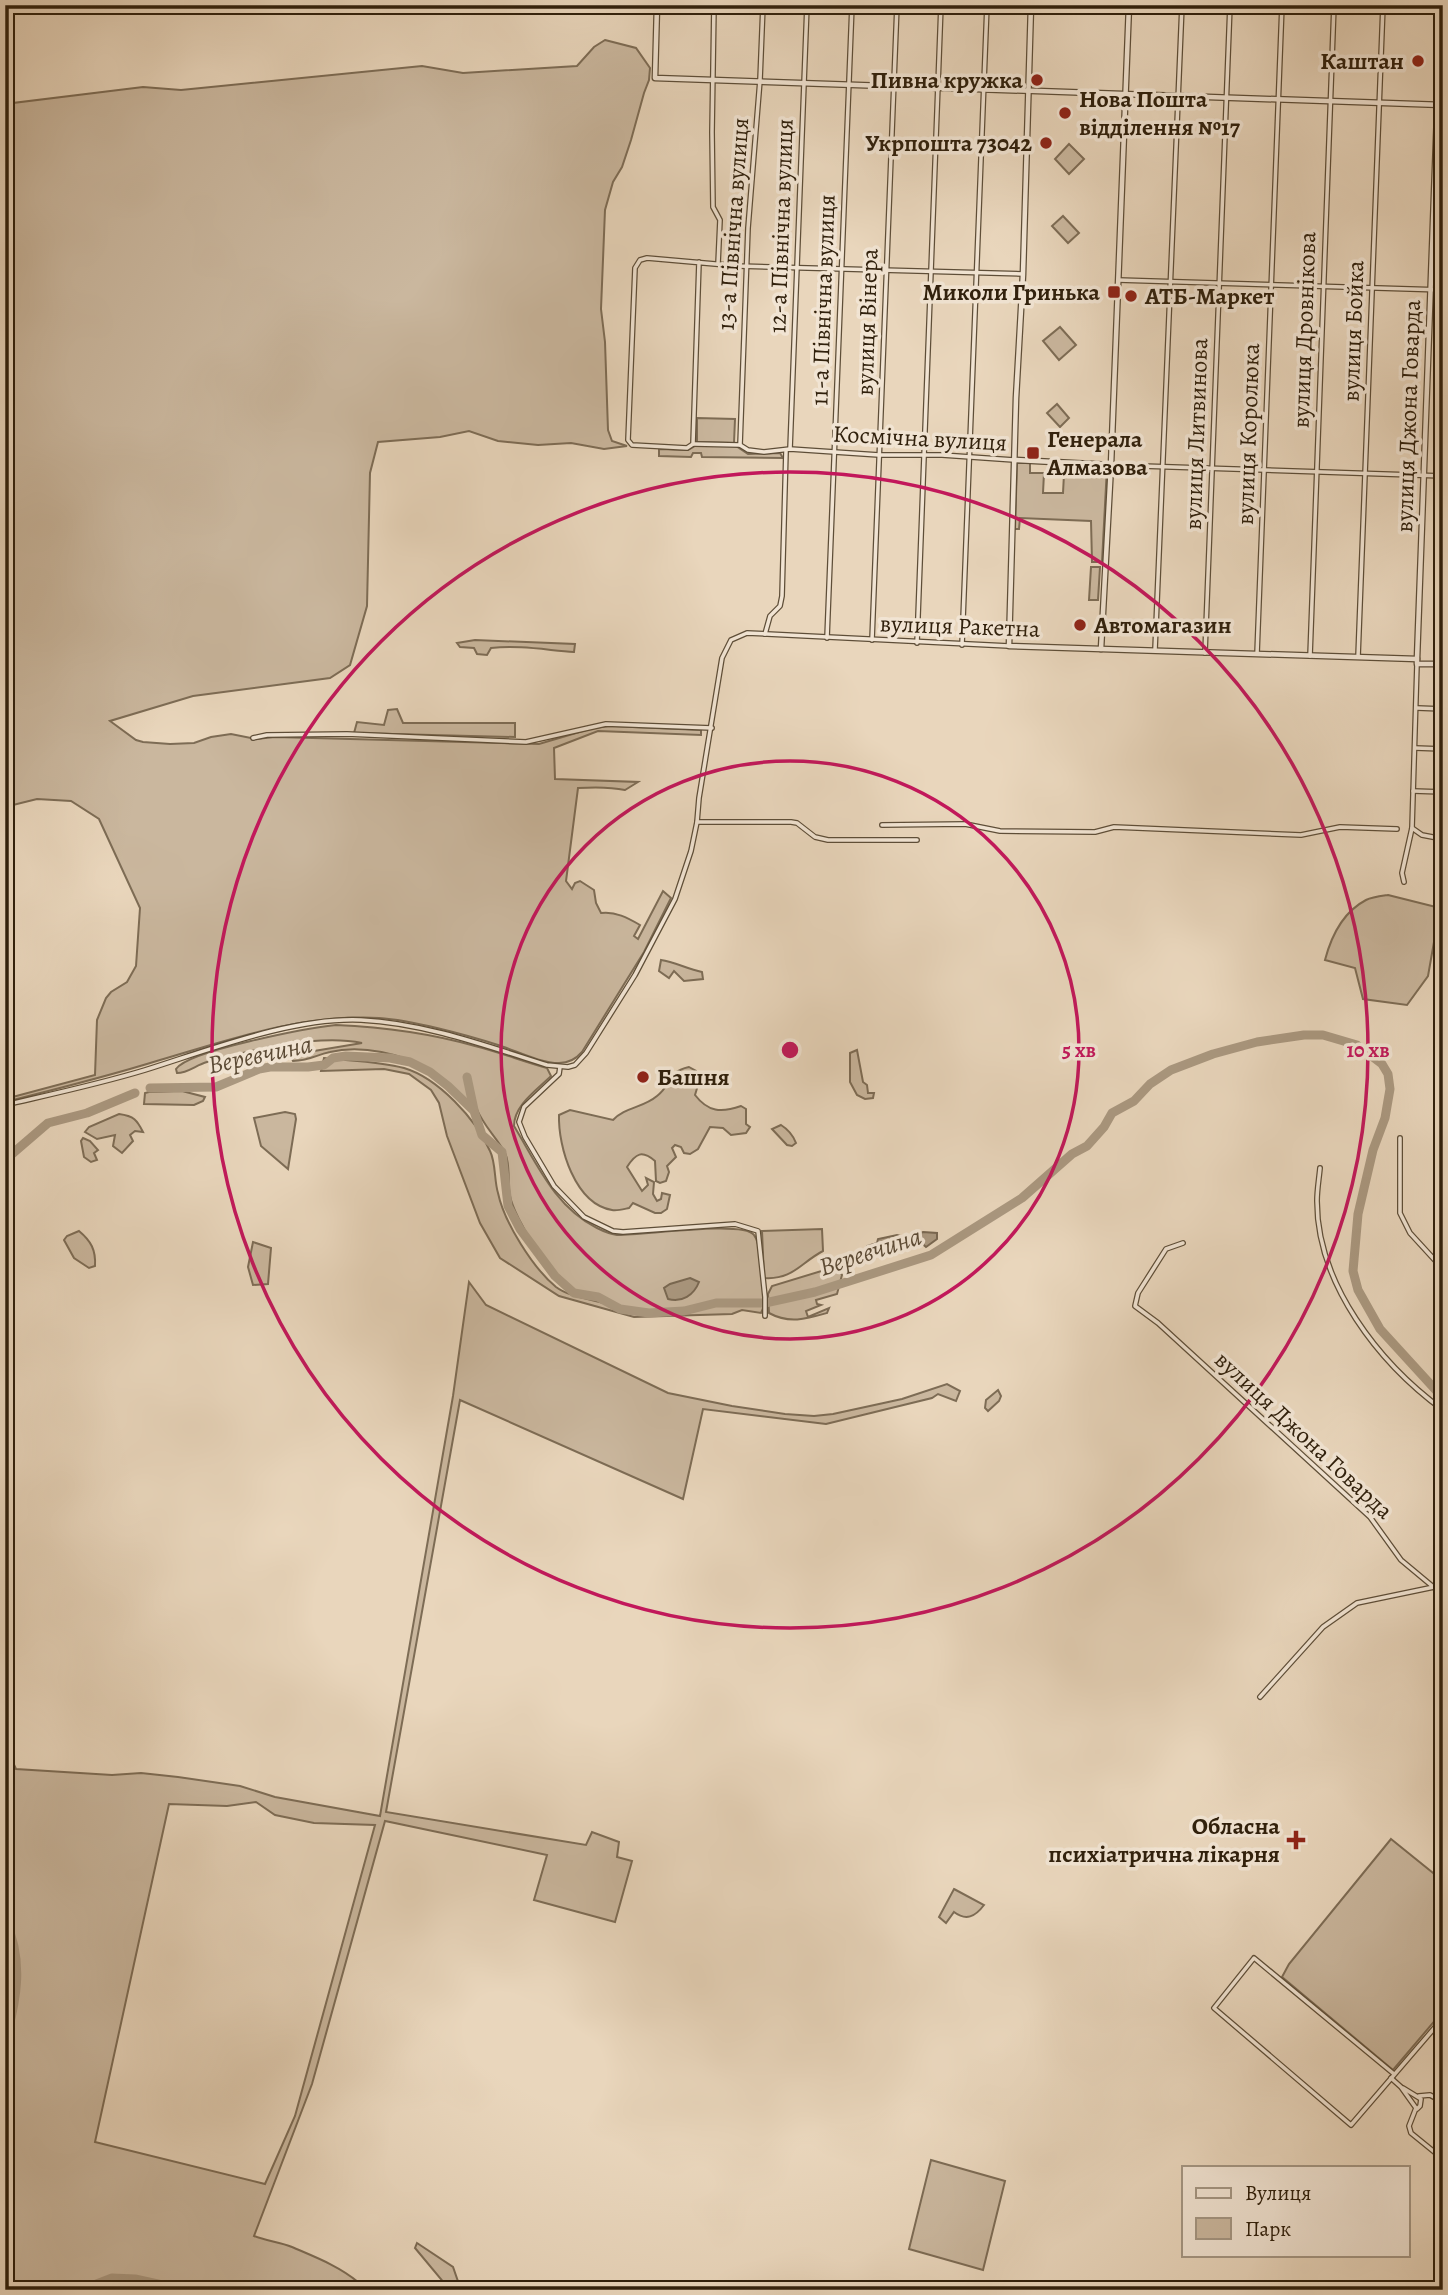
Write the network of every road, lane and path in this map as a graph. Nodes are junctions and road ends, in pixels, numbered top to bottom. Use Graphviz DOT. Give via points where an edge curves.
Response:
graph roads {
  1 [pos="657,5"];
  2 [pos="714,5"];
  3 [pos="763,5"];
  4 [pos="807,5"];
  5 [pos="852,5"];
  6 [pos="897,5"];
  7 [pos="941,5"];
  8 [pos="987,5"];
  9 [pos="1031,5"];
  10 [pos="1129,5"];
  11 [pos="1182,5"];
  12 [pos="1230,5"];
  13 [pos="1282,5"];
  14 [pos="1334,5"];
  15 [pos="1383,5"];
  16 [pos="1441,5"];
  17 [pos="712,78"];
  18 [pos="760,80"];
  19 [pos="805,82"];
  20 [pos="849,83"];
  21 [pos="894,85"];
  22 [pos="938,86"];
  23 [pos="984,88"];
  24 [pos="1028,90"];
  25 [pos="1125,94"];
  26 [pos="1178,96"];
  27 [pos="1226,97"];
  28 [pos="1278,100"];
  29 [pos="1331,102"];
  30 [pos="1379,103"];
  31 [pos="1440,105"];
  32 [pos="699,262"];
  33 [pos="718,264"];
  34 [pos="746,265"];
  35 [pos="797,268"];
  36 [pos="841,269"];
  37 [pos="887,270"];
  38 [pos="931,272"];
  39 [pos="976,272"];
  40 [pos="1023,274"];
  41 [pos="1118,280"];
  42 [pos="1170,281"];
  43 [pos="1219,283"];
  44 [pos="1272,284"];
  45 [pos="1324,286"];
  46 [pos="1373,288"];
  47 [pos="1430,290"];
  48 [pos="1443,290"];
  49 [pos="692,445"];
  50 [pos="740,445"];
  51 [pos="788,450"];
  52 [pos="836,452"];
  53 [pos="879,456"];
  54 [pos="924,456"];
  55 [pos="969,456"];
  56 [pos="1014,460"];
  57 [pos="1111,465"];
  58 [pos="1164,466"];
  59 [pos="1212,468"];
  60 [pos="1263,470"];
  61 [pos="1316,471"];
  62 [pos="1364,472"];
  63 [pos="1425,475"];
  64 [pos="1443,476"];
  65 [pos="765,634"];
  66 [pos="827,638"];
  67 [pos="872,640"];
  68 [pos="917,643"];
  69 [pos="962,645"];
  70 [pos="1009,646"];
  71 [pos="1101,649"];
  72 [pos="1155,652"];
  73 [pos="1205,653"];
  74 [pos="1257,654"];
  75 [pos="1310,656"];
  76 [pos="1358,658"];
  77 [pos="1417,661"];
  78 [pos="1443,664"];
  79 [pos="1417,708"];
  80 [pos="1443,709"];
  81 [pos="712,728"];
  82 [pos="253,738"];
  83 [pos="1415,748"];
  84 [pos="1443,749"];
  85 [pos="1413,790"];
  86 [pos="1443,792"];
  87 [pos="697,822"];
  88 [pos="882,825"];
  89 [pos="1412,828"];
  90 [pos="1397,829"];
  91 [pos="1443,839"];
  92 [pos="917,840"];
  93 [pos="1404,882"];
  94 [pos="560,1068"];
  95 [pos="5,1105"];
  96 [pos="1400,1138"];
  97 [pos="1320,1168"];
  98 [pos="1183,1243"];
  99 [pos="1443,1269"];
  100 [pos="765,1316"];
  101 [pos="1443,1410"];
  102 [pos="1434,1587"];
  103 [pos="1443,1595"];
  104 [pos="1259,1697"];
  105 [pos="1443,2018"];
  106 [pos="1393,2076"];
  107 [pos="1401,2087"];
  108 [pos="1419,2096"];
  109 [pos="1443,2102"];
  110 [pos="1417,2109"];
  111 [pos="1443,2159"];
  1 -- 17 [label="street" via="655,78"];
  2 -- 17 [label="street"];
  3 -- 18 [label="street, 13-а Північна вулиця"];
  4 -- 19 [label="street, 12-а Північна вулиця"];
  5 -- 20 [label="street, 11-а Північна вулиця"];
  6 -- 21 [label="street, вулиця Вінера"];
  7 -- 22 [label="street"];
  8 -- 23 [label="street"];
  9 -- 24 [label="street"];
  10 -- 25 [label="street"];
  11 -- 26 [label="street"];
  12 -- 27 [label="street, вулиця Литвинова"];
  13 -- 28 [label="street, вулиця Королюка"];
  14 -- 29 [label="street, вулиця Дровнікова"];
  15 -- 30 [label="street, вулиця Бойка"];
  16 -- 31 [label="street, вулиця Джона Говарда"];
  17 -- 18 [label="street"];
  17 -- 33 [label="street"];
  18 -- 19 [label="street"];
  18 -- 34 [label="street, 13-а Північна вулиця"];
  19 -- 20 [label="street"];
  19 -- 35 [label="street, 12-а Північна вулиця"];
  20 -- 21 [label="street"];
  20 -- 36 [label="street, 11-а Північна вулиця"];
  21 -- 22 [label="street"];
  21 -- 37 [label="street, вулиця Вінера"];
  22 -- 23 [label="street"];
  22 -- 38 [label="street"];
  23 -- 24 [label="street"];
  23 -- 39 [label="street"];
  24 -- 25 [label="street"];
  24 -- 40 [label="street"];
  25 -- 26 [label="street"];
  25 -- 41 [label="street"];
  26 -- 27 [label="street"];
  26 -- 42 [label="street"];
  27 -- 28 [label="street"];
  27 -- 43 [label="street, вулиця Литвинова"];
  28 -- 29 [label="street"];
  28 -- 44 [label="street, вулиця Королюка"];
  29 -- 30 [label="street"];
  29 -- 45 [label="street, вулиця Дровнікова"];
  30 -- 31 [label="street"];
  30 -- 46 [label="street, вулиця Бойка"];
  31 -- 47 [label="street, вулиця Джона Говарда"];
  32 -- 33 [label="street"];
  32 -- 49 [label="street"];
  32 -- 49 [label="street, Космічна вулиця" via="647,258 636,264 628,440 630,444 687,449"];
  33 -- 34 [label="street"];
  34 -- 35 [label="street"];
  34 -- 50 [label="street, 13-а Північна вулиця"];
  35 -- 36 [label="street"];
  35 -- 51 [label="street, 12-а Північна вулиця"];
  36 -- 37 [label="street"];
  36 -- 52 [label="street, 11-а Північна вулиця"];
  37 -- 38 [label="street"];
  37 -- 53 [label="street, вулиця Вінера"];
  38 -- 39 [label="street"];
  38 -- 54 [label="street"];
  39 -- 40 [label="street"];
  39 -- 55 [label="street"];
  40 -- 56 [label="street"];
  41 -- 42 [label="street"];
  41 -- 57 [label="street"];
  42 -- 43 [label="street"];
  42 -- 58 [label="street"];
  43 -- 44 [label="street"];
  43 -- 59 [label="street, вулиця Литвинова"];
  44 -- 45 [label="street"];
  44 -- 60 [label="street, вулиця Королюка"];
  45 -- 46 [label="street"];
  45 -- 61 [label="street, вулиця Дровнікова"];
  46 -- 47 [label="street"];
  46 -- 62 [label="street, вулиця Бойка"];
  47 -- 48 [label="street"];
  47 -- 63 [label="street, вулиця Джона Говарда"];
  49 -- 50 [label="street, Космічна вулиця"];
  50 -- 51 [label="street, Космічна вулиця" via="755,452"];
  51 -- 52 [label="street, Космічна вулиця"];
  51 -- 65 [label="street, 12-а Північна вулиця" via="782,596"];
  52 -- 53 [label="street, Космічна вулиця"];
  52 -- 66 [label="street, 11-а Північна вулиця"];
  53 -- 54 [label="street, Космічна вулиця"];
  53 -- 67 [label="street, вулиця Вінера"];
  54 -- 55 [label="street, Космічна вулиця"];
  54 -- 68 [label="street"];
  55 -- 56 [label="street, Космічна вулиця"];
  55 -- 69 [label="street"];
  56 -- 57 [label="street, Космічна вулиця"];
  56 -- 70 [label="street"];
  57 -- 58 [label="street, Космічна вулиця"];
  57 -- 71 [label="street"];
  58 -- 59 [label="street, Космічна вулиця"];
  58 -- 72 [label="street"];
  59 -- 60 [label="street, Космічна вулиця"];
  59 -- 73 [label="street, вулиця Литвинова"];
  60 -- 61 [label="street, Космічна вулиця"];
  60 -- 74 [label="street, вулиця Королюка"];
  61 -- 62 [label="street, Космічна вулиця"];
  61 -- 75 [label="street, вулиця Дровнікова"];
  62 -- 63 [label="street, Космічна вулиця"];
  62 -- 76 [label="street, вулиця Бойка"];
  63 -- 64 [label="street, Космічна вулиця"];
  63 -- 77 [label="street, вулиця Джона Говарда"];
  65 -- 66 [label="street, вулиця Ракетна"];
  65 -- 81 [label="street, вулиця Ракетна" via="740,635 728,645"];
  66 -- 67 [label="street, вулиця Ракетна"];
  67 -- 68 [label="street, вулиця Ракетна"];
  68 -- 69 [label="street, вулиця Ракетна"];
  69 -- 70 [label="street, вулиця Ракетна"];
  70 -- 71 [label="street, вулиця Ракетна"];
  71 -- 72 [label="street, вулиця Ракетна"];
  72 -- 73 [label="street, вулиця Ракетна"];
  73 -- 74 [label="street, вулиця Ракетна"];
  74 -- 75 [label="street, вулиця Ракетна"];
  75 -- 76 [label="street, вулиця Ракетна"];
  76 -- 77 [label="street, вулиця Ракетна"];
  77 -- 78 [label="street, вулиця Ракетна"];
  77 -- 79 [label="street, вулиця Джона Говарда"];
  79 -- 80 [label="street"];
  79 -- 83 [label="street, вулиця Джона Говарда"];
  81 -- 82 [label="street" via="606,724 526,742 347,734"];
  81 -- 87 [label="street, вулиця Ракетна"];
  83 -- 84 [label="street"];
  83 -- 85 [label="street, вулиця Джона Говарда"];
  85 -- 86 [label="street"];
  85 -- 89 [label="street, вулиця Джона Говарда"];
  87 -- 92 [label="street" via="791,822 828,840"];
  87 -- 94 [label="street, вулиця Ракетна" via="678,891 650,949 586,1053 575,1065"];
  88 -- 90 [label="street" via="965,824 1000,831 1095,832 1114,827 1301,835 1340,827"];
  89 -- 91 [label="street"];
  89 -- 93 [label="street, вулиця Джона Говарда"];
  94 -- 95 [label="street" via="394,1024 320,1022"];
  94 -- 100 [label="street, вулиця Ракетна" via="524,1107 519,1122 562,1198 613,1231 735,1224 758,1231"];
  96 -- 99 [label="street" via="1402,1221"];
  97 -- 101 [label="street" via="1317,1204 1324,1245 1345,1299 1378,1349 1413,1387"];
  98 -- 102 [label="street, вулиця Джона Говарда" via="1166,1249 1138,1293 1135,1306 1370,1517 1401,1560"];
  102 -- 103 [label="street, вулиця Джона Говарда"];
  102 -- 104 [label="street" via="1357,1603 1323,1626"];
  105 -- 106 [label="street"];
  106 -- 106 [label="street" via="1254,1958 1214,2008 1351,2125"];
  106 -- 107 [label="street"];
  107 -- 108 [label="street"];
  107 -- 110 [label="street"];
  108 -- 109 [label="street" via="1430,2095"];
  108 -- 110 [label="street"];
  110 -- 111 [label="street" via="1411,2133"];
}
